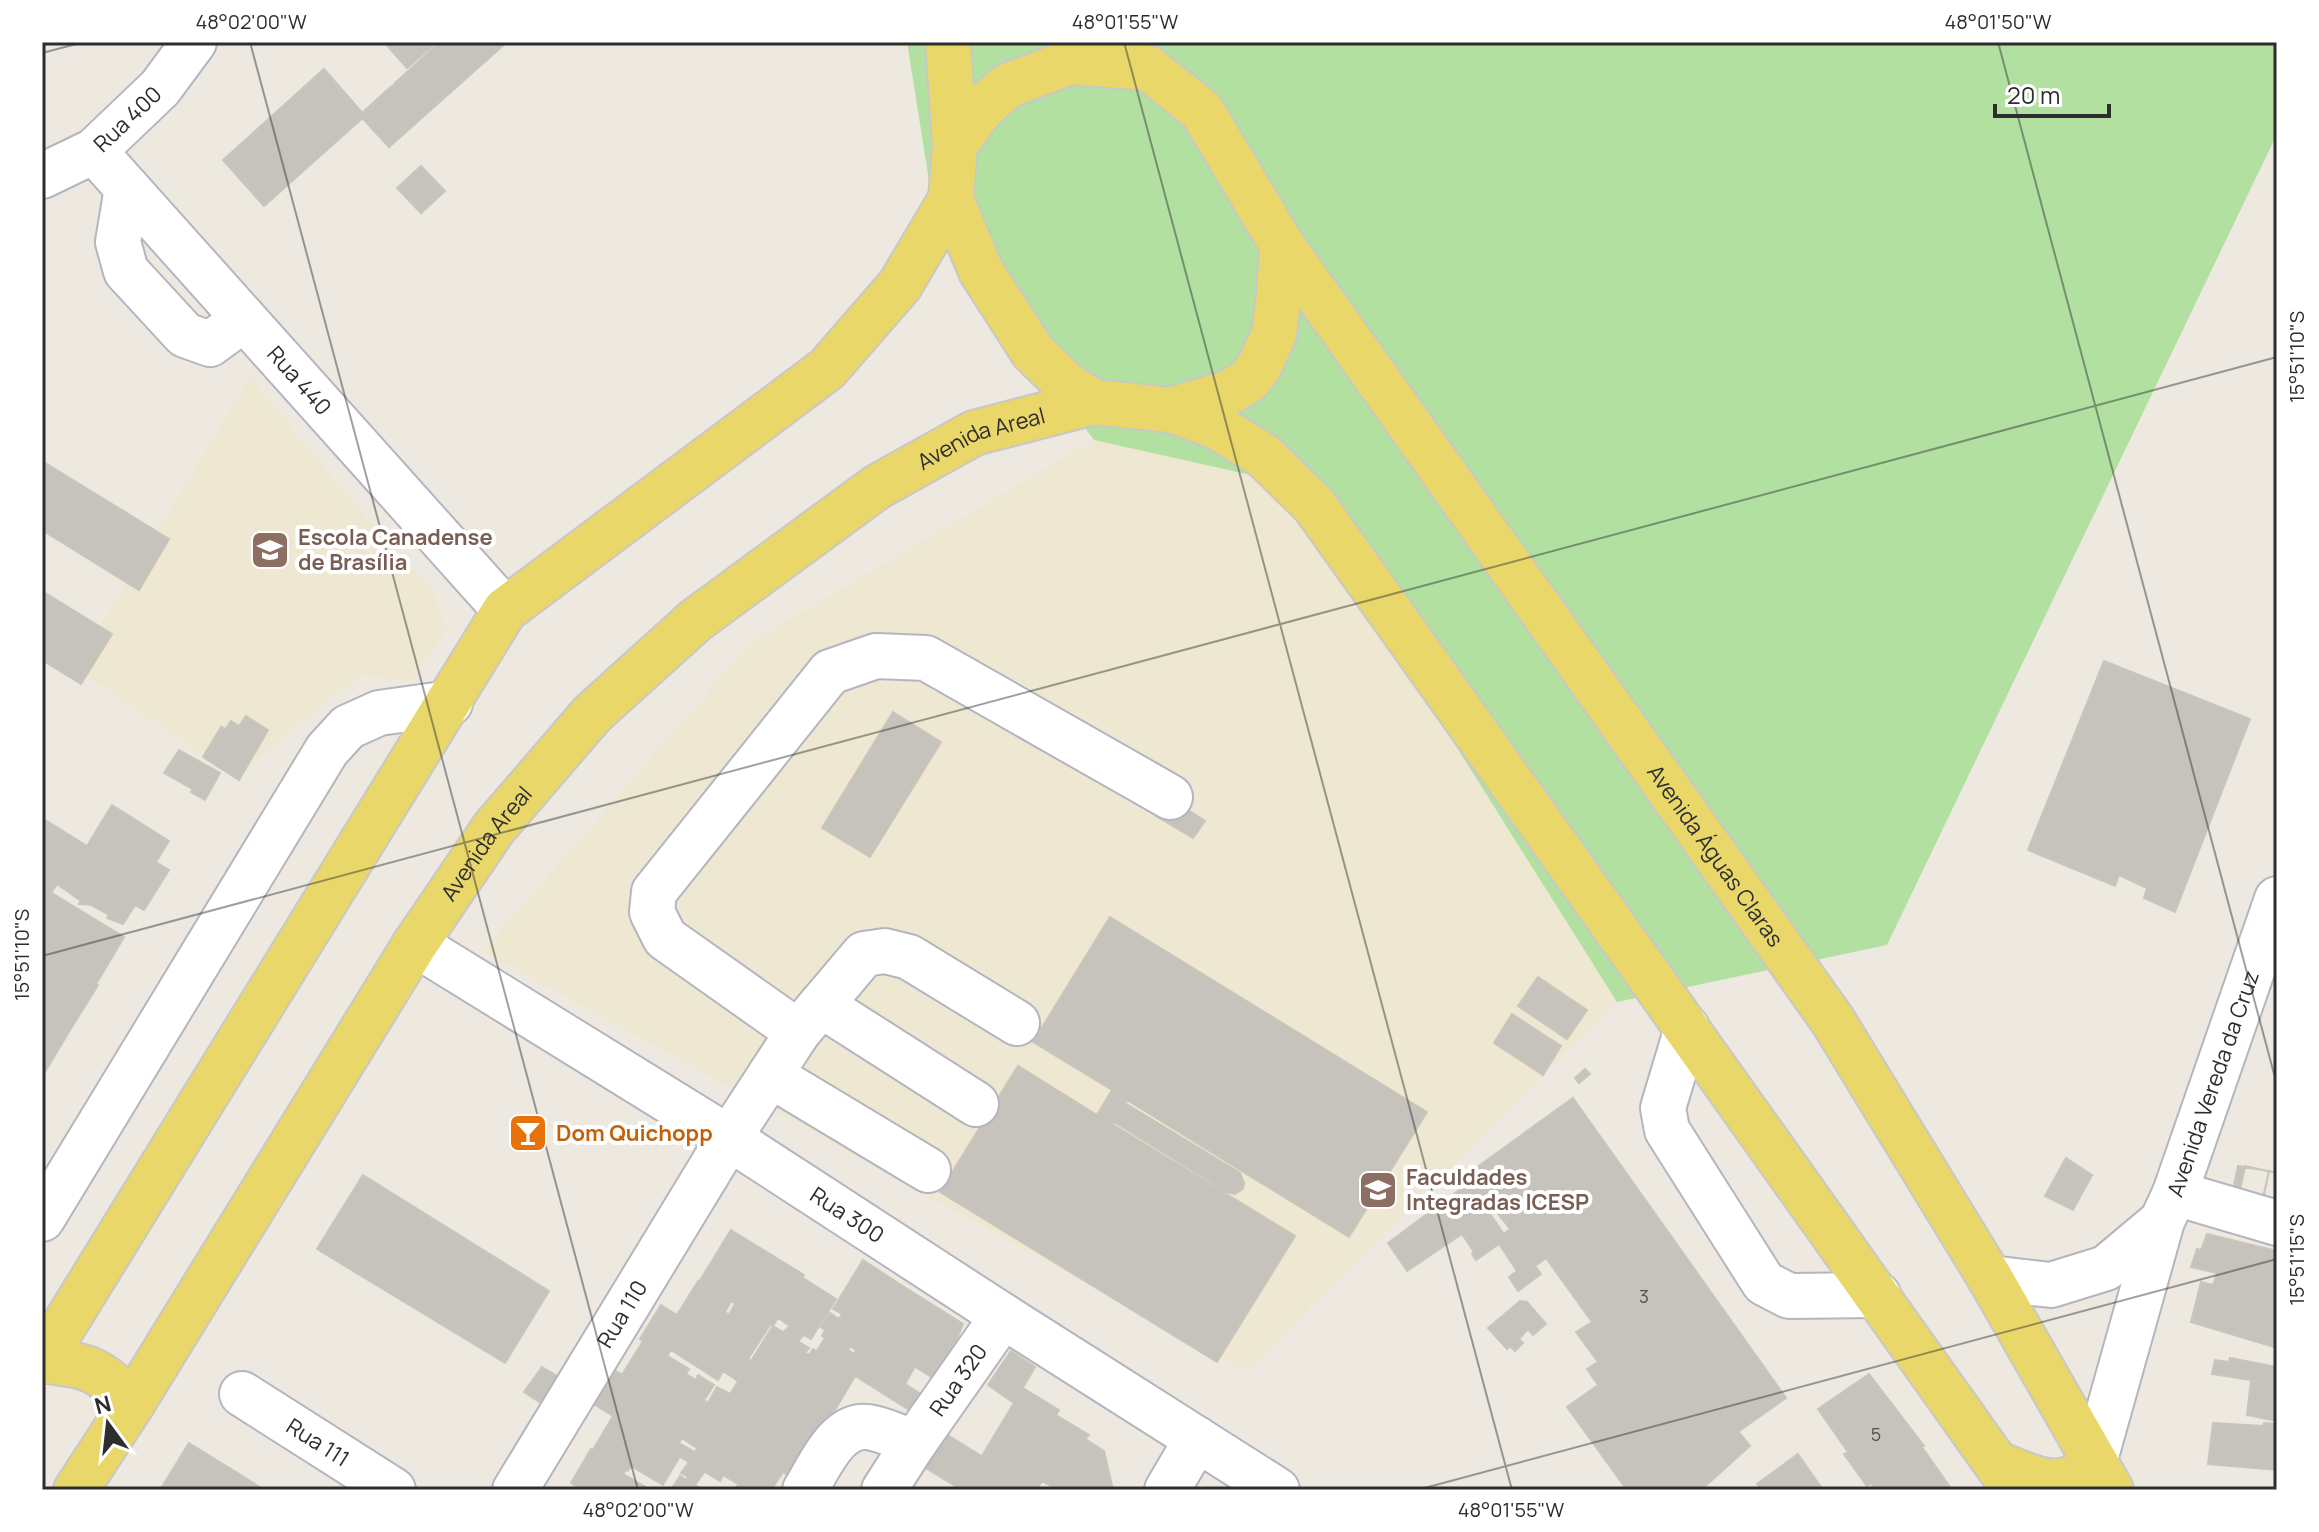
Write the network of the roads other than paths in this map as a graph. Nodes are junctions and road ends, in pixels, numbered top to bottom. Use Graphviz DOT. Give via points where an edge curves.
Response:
graph roads {
  1 [pos="194,42"];
  2 [pos="948,42"];
  3 [pos="1104,42"];
  4 [pos="1148,68"];
  5 [pos="955,145"];
  6 [pos="94,151"];
  7 [pos="42,176"];
  8 [pos="951,199"];
  9 [pos="1282,245"];
  10 [pos="1094,402"];
  11 [pos="1171,410"];
  12 [pos="505,610"];
  13 [pos="450,703"];
  14 [pos="1170,797"];
  15 [pos="2273,920"];
  16 [pos="415,944"];
  17 [pos="810,1019"];
  18 [pos="1017,1023"];
  19 [pos="1687,1028"];
  20 [pos="770,1075"];
  21 [pos="976,1104"];
  22 [pos="729,1138"];
  23 [pos="928,1170"];
  24 [pos="2169,1207"];
  25 [pos="42,1219"];
  26 [pos="2277,1223"];
  27 [pos="1990,1278"];
  28 [pos="1878,1295"];
  29 [pos="1003,1316"];
  30 [pos="42,1360"];
  31 [pos="242,1394"];
  32 [pos="132,1404"];
  33 [pos="1197,1439"];
  34 [pos="914,1443"];
  35 [pos="2006,1476"];
  36 [pos="2103,1477"];
  37 [pos="76,1490"];
  38 [pos="393,1490"];
  39 [pos="515,1490"];
  40 [pos="805,1490"];
  41 [pos="884,1490"];
  42 [pos="1167,1490"];
  43 [pos="1277,1490"];
  1 -- 6 [label="street, Rua 400" via="160,88"];
  2 -- 5 [label="main road"];
  3 -- 4 [label="main road, Avenida Águas Claras"];
  4 -- 5 [label="main road" via="1070,62 1007,86 982,108"];
  4 -- 9 [label="main road, Avenida Águas Claras" via="1202,111"];
  5 -- 8 [label="main road"];
  6 -- 7 [label="street, Rua 400"];
  6 -- 12 [label="street, Rua 440"];
  8 -- 10 [label="main road" via="981,271 1033,352"];
  8 -- 12 [label="main road" via="900,285 827,369"];
  9 -- 11 [label="main road" via="1274,334 1259,367 1230,392"];
  9 -- 27 [label="main road, Avenida Águas Claras" via="1833,1021"];
  10 -- 11 [label="main road"];
  10 -- 16 [label="main road, Avenida Areal" via="974,433 877,487 696,620 592,714 494,828"];
  11 -- 19 [label="main road" via="1219,428 1264,456 1314,505"];
  12 -- 13 [label="main road"];
  13 -- 25 [label="street" via="379,713 348,727 327,750"];
  13 -- 30 [label="main road"];
  14 -- 17 [label="street" via="926,658 876,656 830,672 654,892 652,912 665,938"];
  15 -- 24 [label="street, Avenida Vereda da Cruz"];
  16 -- 22 [label="street, Rua 300"];
  16 -- 32 [label="main road, Avenida Areal"];
  17 -- 18 [label="street, Rua 110" via="864,954 885,951 909,957"];
  17 -- 20 [label="street, Rua 110"];
  17 -- 21 [label="street"];
  19 -- 28 [label="main road"];
  19 -- 28 [label="street" via="1663,1108 1667,1130 1764,1283 1789,1296"];
  20 -- 22 [label="street, Rua 110"];
  20 -- 23 [label="street"];
  22 -- 29 [label="street, Rua 300"];
  22 -- 39 [label="street, Rua 110"];
  24 -- 26 [label="street"];
  24 -- 27 [label="street, Avenida Vereda da Cruz" via="2106,1268 2051,1285"];
  24 -- 36 [label="street, Avenida Vereda da Cruz"];
  27 -- 36 [label="main road, Avenida Águas Claras"];
  28 -- 35 [label="main road"];
  29 -- 33 [label="street, Rua 300"];
  29 -- 34 [label="street, Rua 320"];
  30 -- 32 [label="main road" via="90,1367 108,1377"];
  31 -- 38 [label="street, Rua 111"];
  32 -- 37 [label="main road, Avenida Areal"];
  33 -- 42 [label="street"];
  33 -- 43 [label="street, Rua 300"];
  34 -- 40 [label="street" via="871,1427 848,1429"];
  34 -- 41 [label="street, Rua 320"];
  35 -- 36 [label="main road" via="2049,1483 2084,1473"];
}
